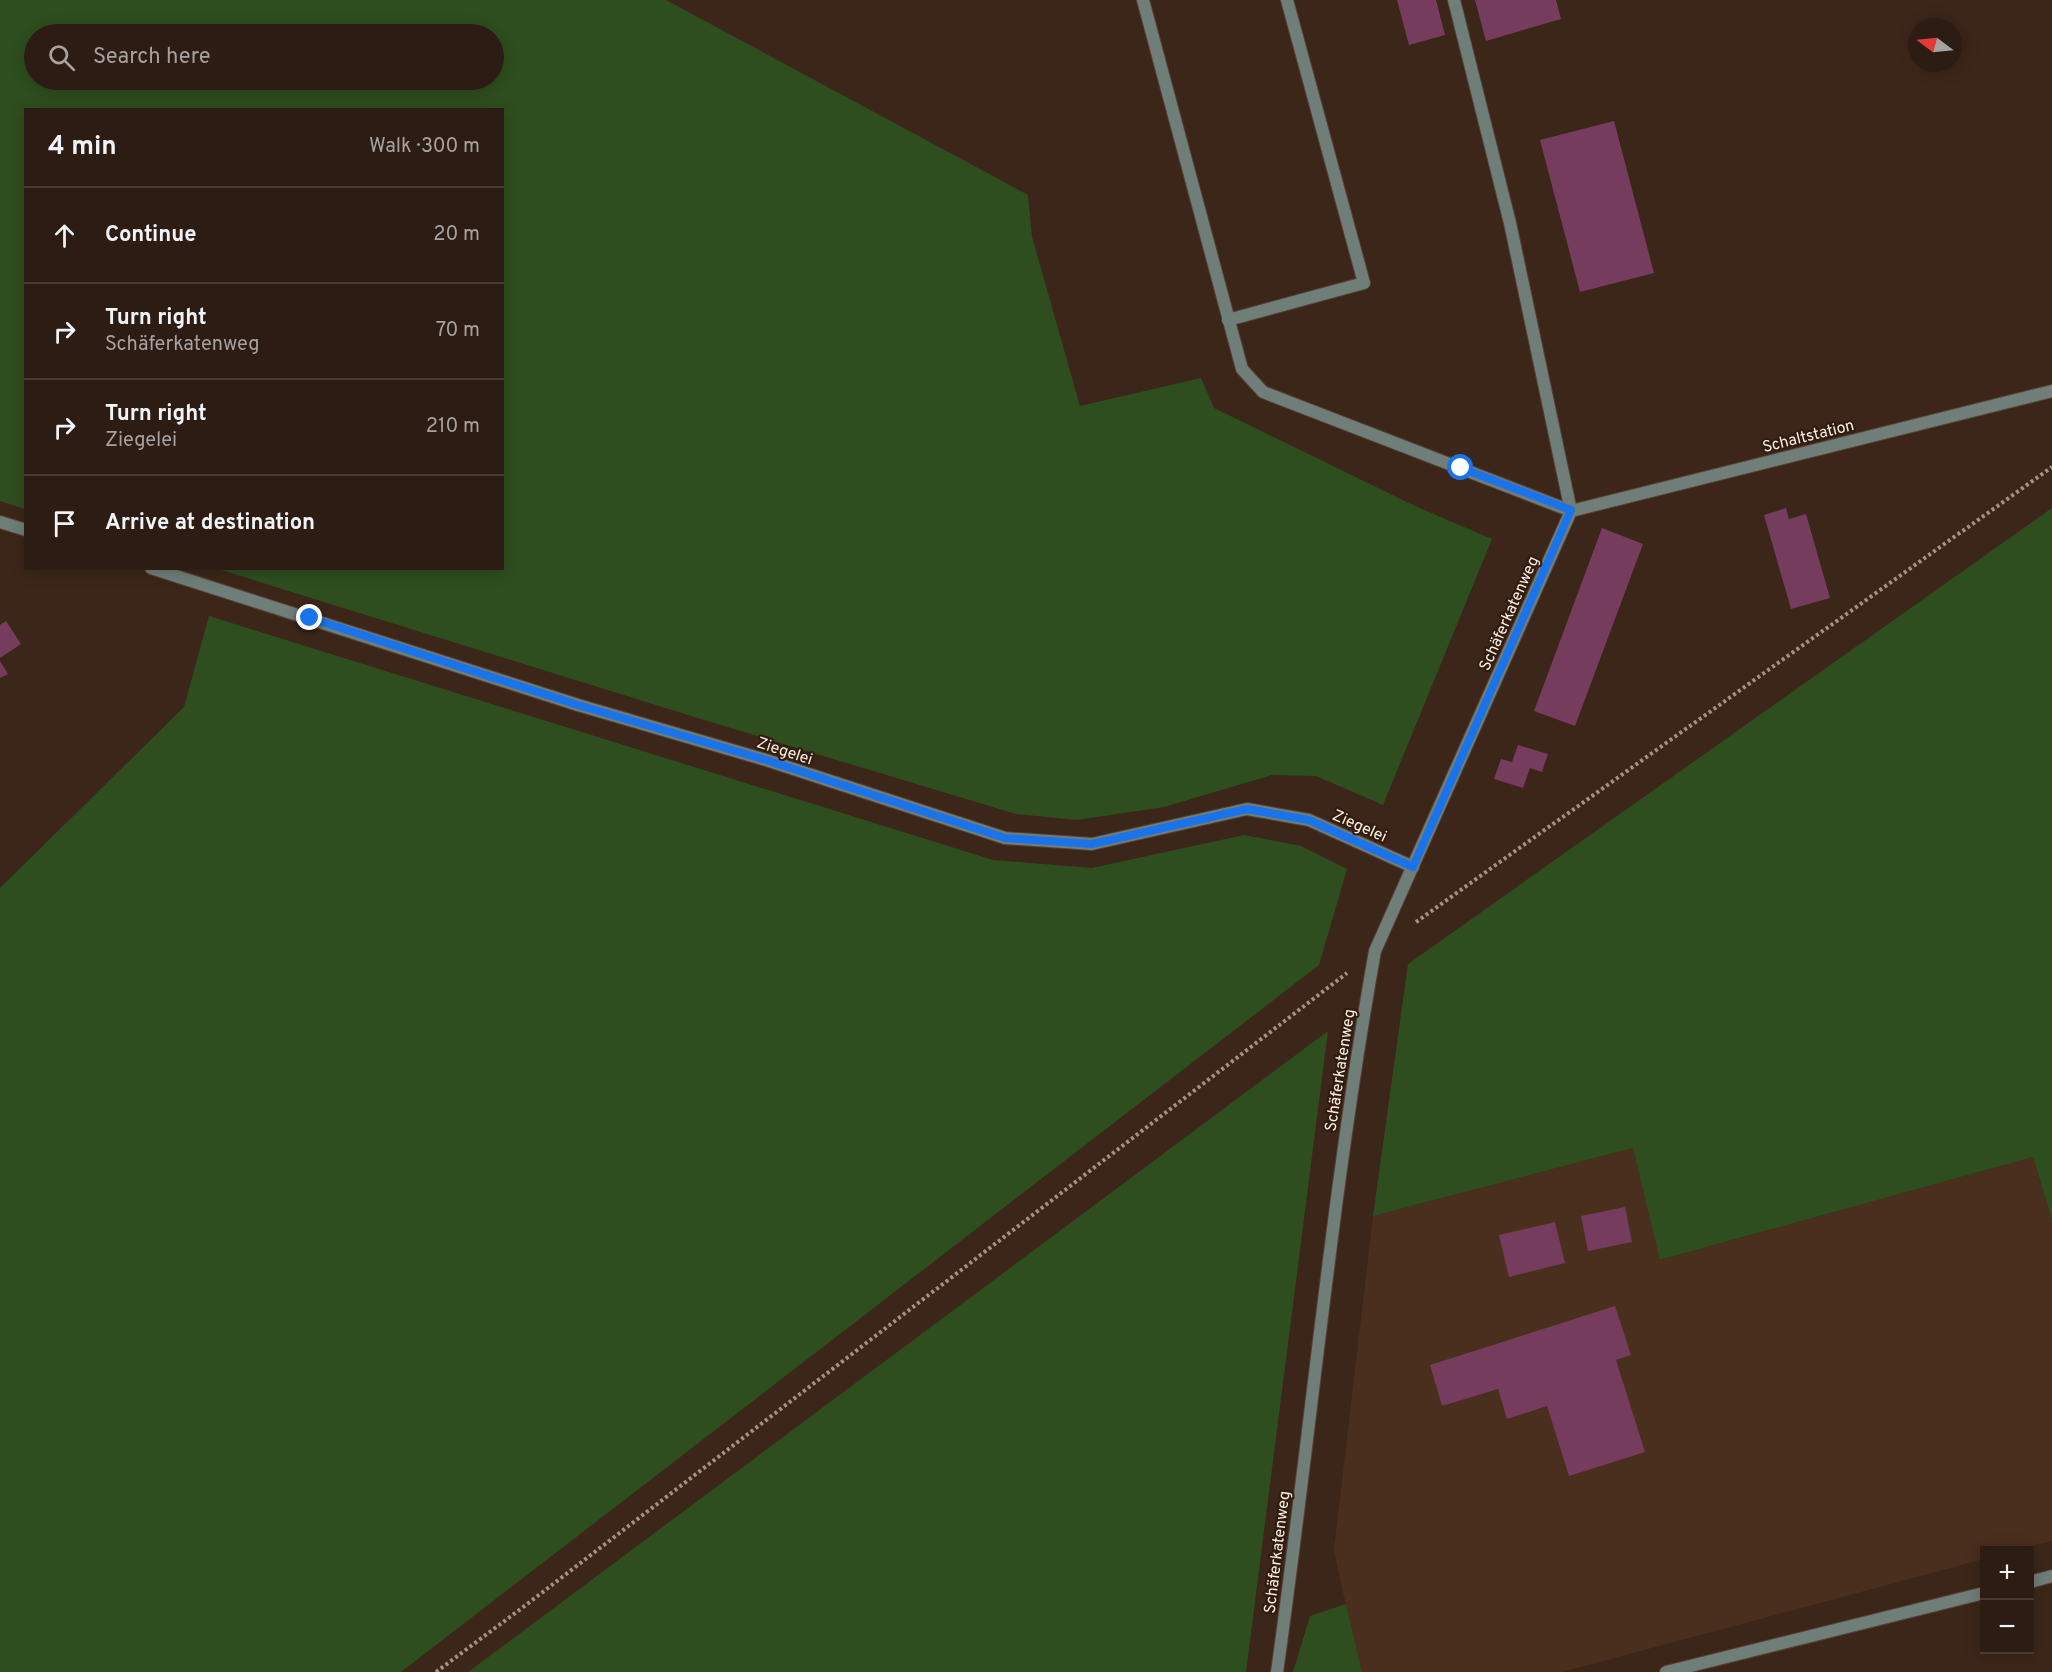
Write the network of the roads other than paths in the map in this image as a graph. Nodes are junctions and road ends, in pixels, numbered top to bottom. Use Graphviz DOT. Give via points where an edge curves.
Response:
graph roads {
  1 [pos="1143,0"];
  2 [pos="1287,0"];
  3 [pos="1454,0"];
  4 [pos="1228,320"];
  5 [pos="2052,391"];
  6 [pos="1571,510"];
  7 [pos="0,522"];
  8 [pos="24,529"];
  9 [pos="158,570"];
  10 [pos="1413,867"];
  11 [pos="2052,1576"];
  12 [pos="2034,1581"];
  13 [pos="1980,1594"];
  14 [pos="1277,1672"];
  15 [pos="1666,1672"];
  1 -- 4 [label="street"];
  2 -- 4 [label="street" via="1364,283"];
  3 -- 6 [label="street" via="1510,222"];
  4 -- 6 [label="street" via="1242,369 1263,392"];
  5 -- 6 [label="street, Schaltstation"];
  6 -- 10 [label="street, Schäferkatenweg"];
  7 -- 8 [label="street"];
  9 -- 10 [label="street, Ziegelei" via="1005,838 1092,844 1247,809 1309,820"];
  10 -- 14 [label="street, Schäferkatenweg" via="1375,951 1363,1020"];
  11 -- 12 [label="street"];
  13 -- 15 [label="street"];
}
